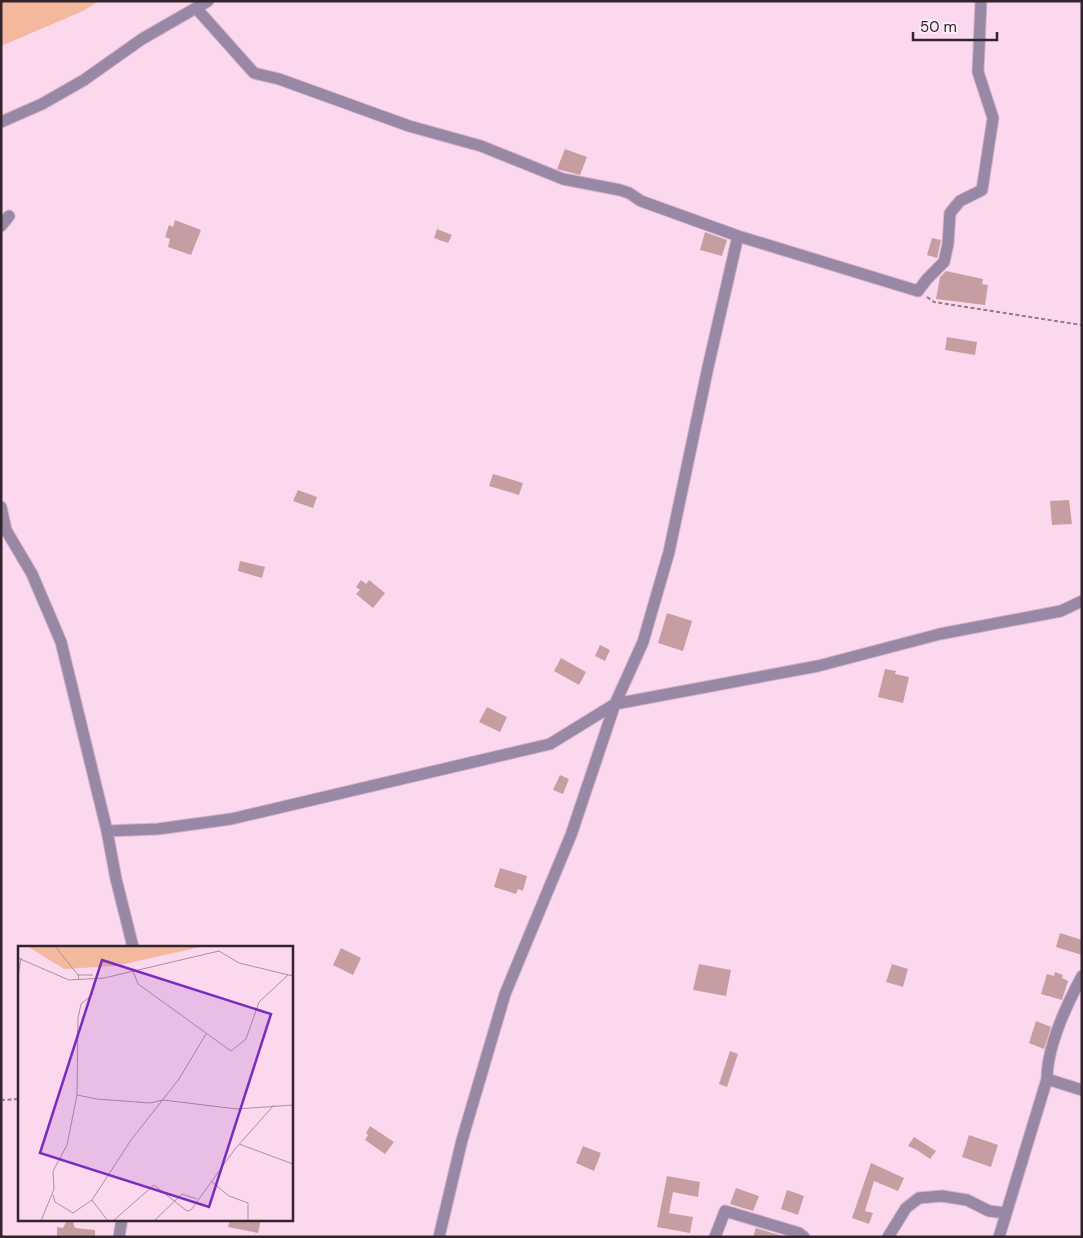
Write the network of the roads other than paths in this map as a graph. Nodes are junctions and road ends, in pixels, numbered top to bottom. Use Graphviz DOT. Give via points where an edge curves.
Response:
graph roads {
  1 [pos="208,1"];
  2 [pos="981,1"];
  3 [pos="196,8"];
  4 [pos="1,122"];
  5 [pos="9,216"];
  6 [pos="1,226"];
  7 [pos="738,236"];
  8 [pos="1,507"];
  9 [pos="1082,601"];
  10 [pos="615,704"];
  11 [pos="107,831"];
  12 [pos="133,946"];
  13 [pos="1082,976"];
  14 [pos="1047,1079"];
  15 [pos="1082,1090"];
  16 [pos="1006,1213"];
  17 [pos="122,1220"];
  18 [pos="119,1237"];
  19 [pos="439,1237"];
  20 [pos="715,1237"];
  21 [pos="804,1237"];
  22 [pos="888,1237"];
  23 [pos="999,1237"];
  1 -- 3 [label="street"];
  2 -- 7 [label="street" via="978,72 993,118 982,190 960,201 950,213 944,262 918,291"];
  3 -- 4 [label="street" via="142,39 84,80"];
  3 -- 7 [label="street" via="254,73 280,79 409,126 481,146 563,179 629,193 641,202"];
  5 -- 6 [label="street"];
  7 -- 10 [label="street" via="670,552 643,642"];
  8 -- 11 [label="street" via="6,530 32,574 61,642"];
  9 -- 10 [label="street" via="1061,611 940,634 818,666"];
  10 -- 11 [label="street" via="550,744 231,819 158,829"];
  10 -- 19 [label="street" via="571,835 505,994 462,1140"];
  11 -- 12 [label="street"];
  13 -- 14 [label="street" via="1067,1004"];
  14 -- 15 [label="street"];
  14 -- 16 [label="street"];
  16 -- 22 [label="street" via="990,1211 966,1200 942,1196 919,1198 906,1208"];
  16 -- 23 [label="street"];
  17 -- 18 [label="street"];
  20 -- 21 [label="street" via="725,1211"];
}
